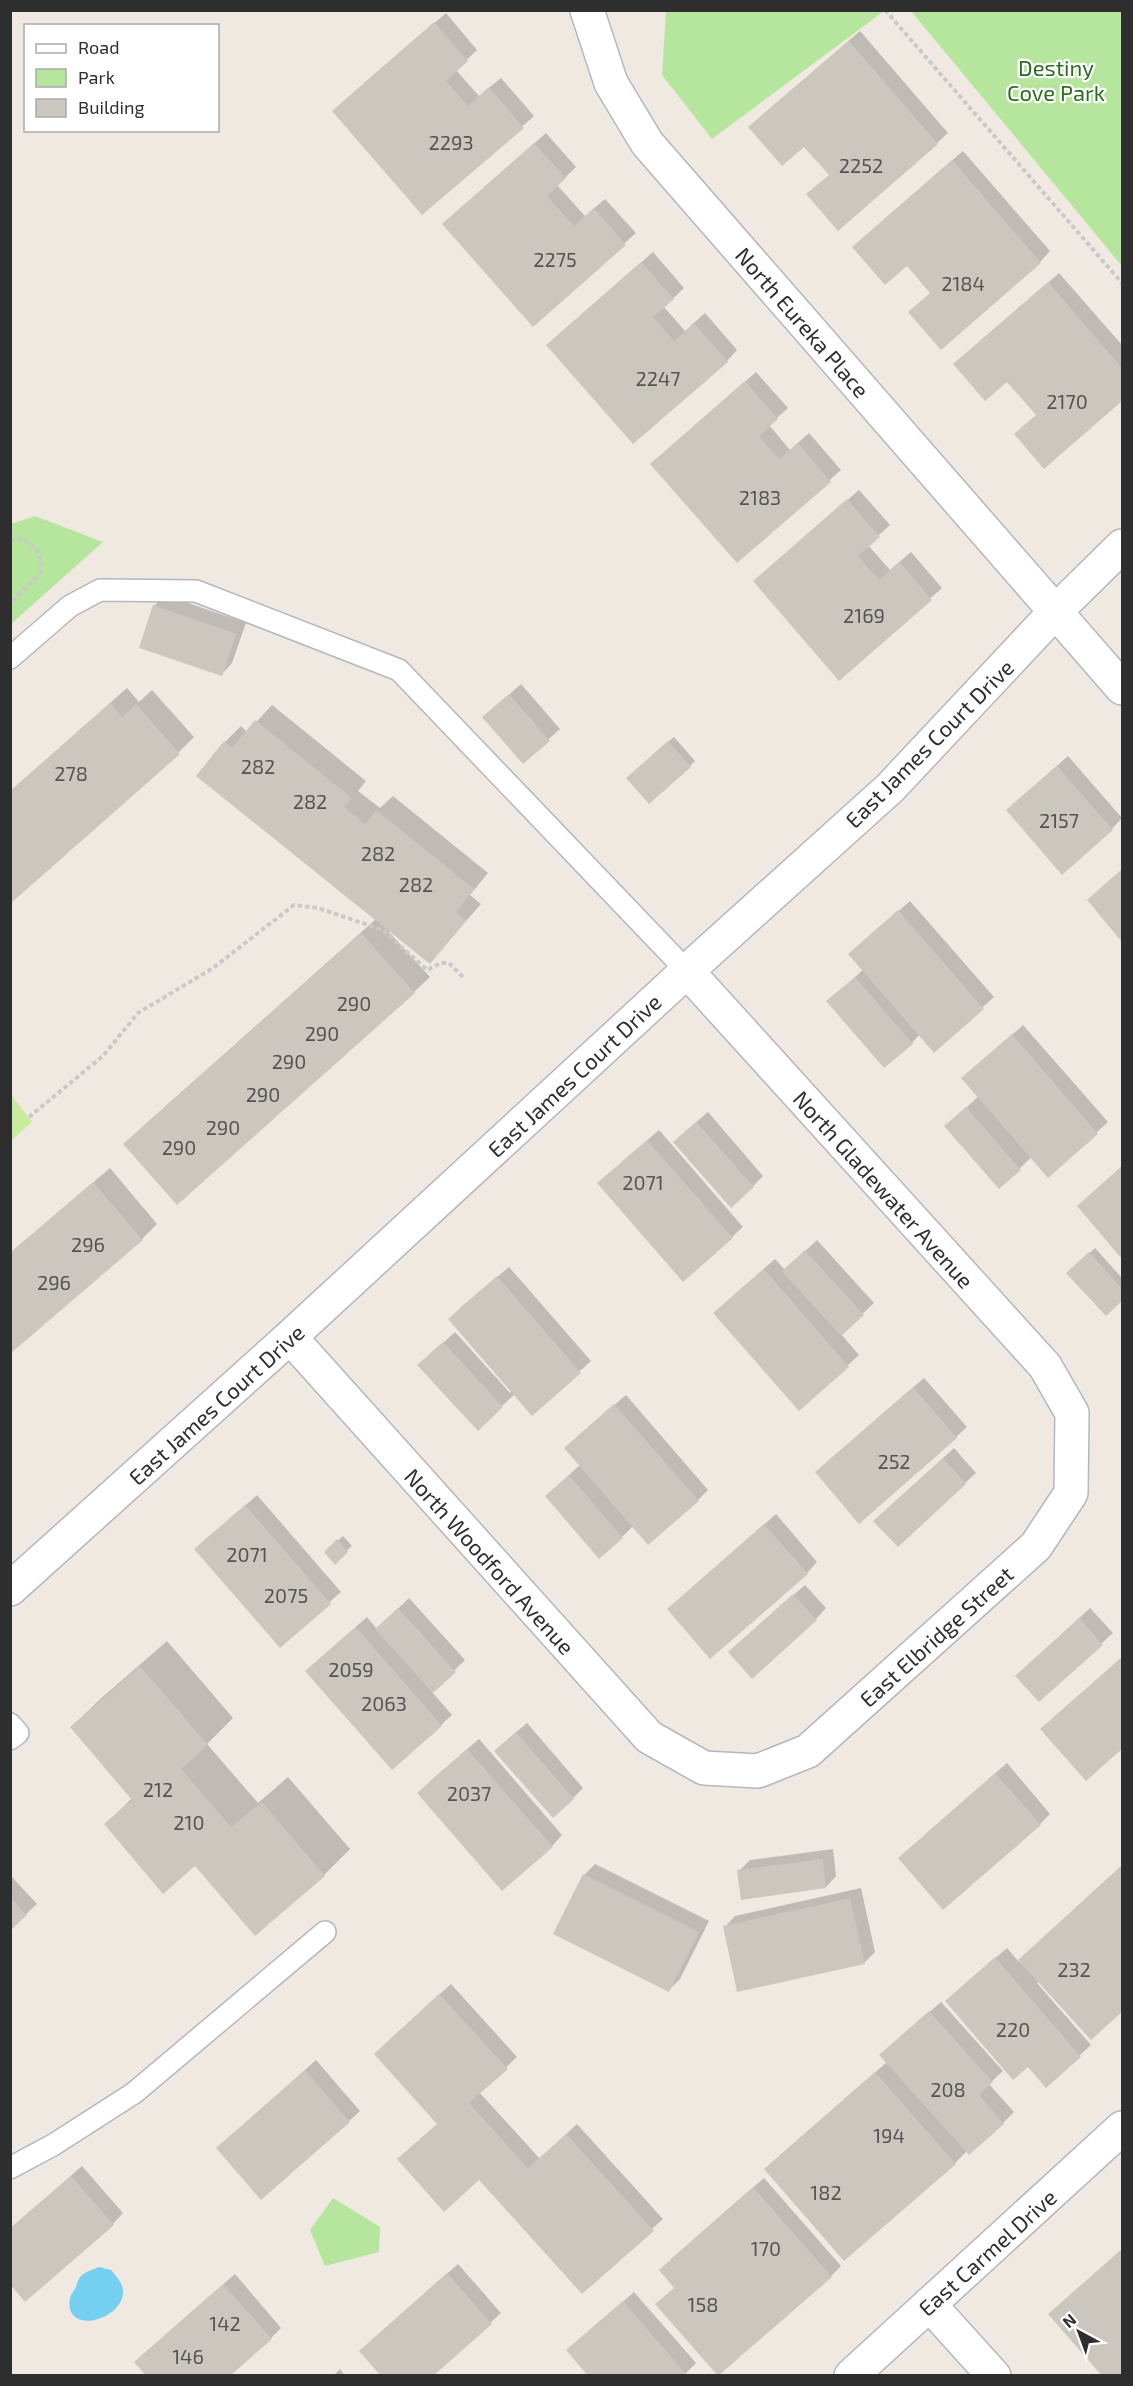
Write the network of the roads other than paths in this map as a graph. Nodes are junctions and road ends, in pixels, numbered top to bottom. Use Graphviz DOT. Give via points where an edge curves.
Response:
graph roads {
  1 [pos="587,10"];
  2 [pos="1122,546"];
  3 [pos="1056,611"];
  4 [pos="10,658"];
  5 [pos="1122,688"];
  6 [pos="687,971"];
  7 [pos="290,1337"];
  8 [pos="1072,1413"];
  9 [pos="10,1589"];
  10 [pos="10,1724"];
  11 [pos="10,1739"];
  12 [pos="704,1768"];
  13 [pos="325,1932"];
  14 [pos="1122,2128"];
  15 [pos="10,2168"];
  16 [pos="929,2304"];
  17 [pos="851,2376"];
  18 [pos="994,2376"];
  1 -- 3 [label="street, North Eureka Place" via="611,83 647,143"];
  2 -- 3 [label="street, East James Court Drive"];
  3 -- 5 [label="street, North Eureka Place"];
  3 -- 6 [label="street, East James Court Drive" via="890,788"];
  4 -- 6 [label="lane" via="70,606 100,590 196,591 399,670"];
  6 -- 7 [label="street, East James Court Drive"];
  6 -- 8 [label="street, North Gladewater Avenue" via="1045,1366"];
  7 -- 9 [label="street, East James Court Drive"];
  7 -- 12 [label="street, North Woodford Avenue" via="649,1737"];
  8 -- 12 [label="street, East Elbridge Street" via="1071,1493 1036,1546 808,1750 758,1771"];
  10 -- 11 [label="lane" via="18,1732"];
  13 -- 15 [label="lane" via="134,2092"];
  14 -- 16 [label="street, East Carmel Drive"];
  16 -- 17 [label="street, East Carmel Drive"];
  16 -- 18 [label="street"];
}
